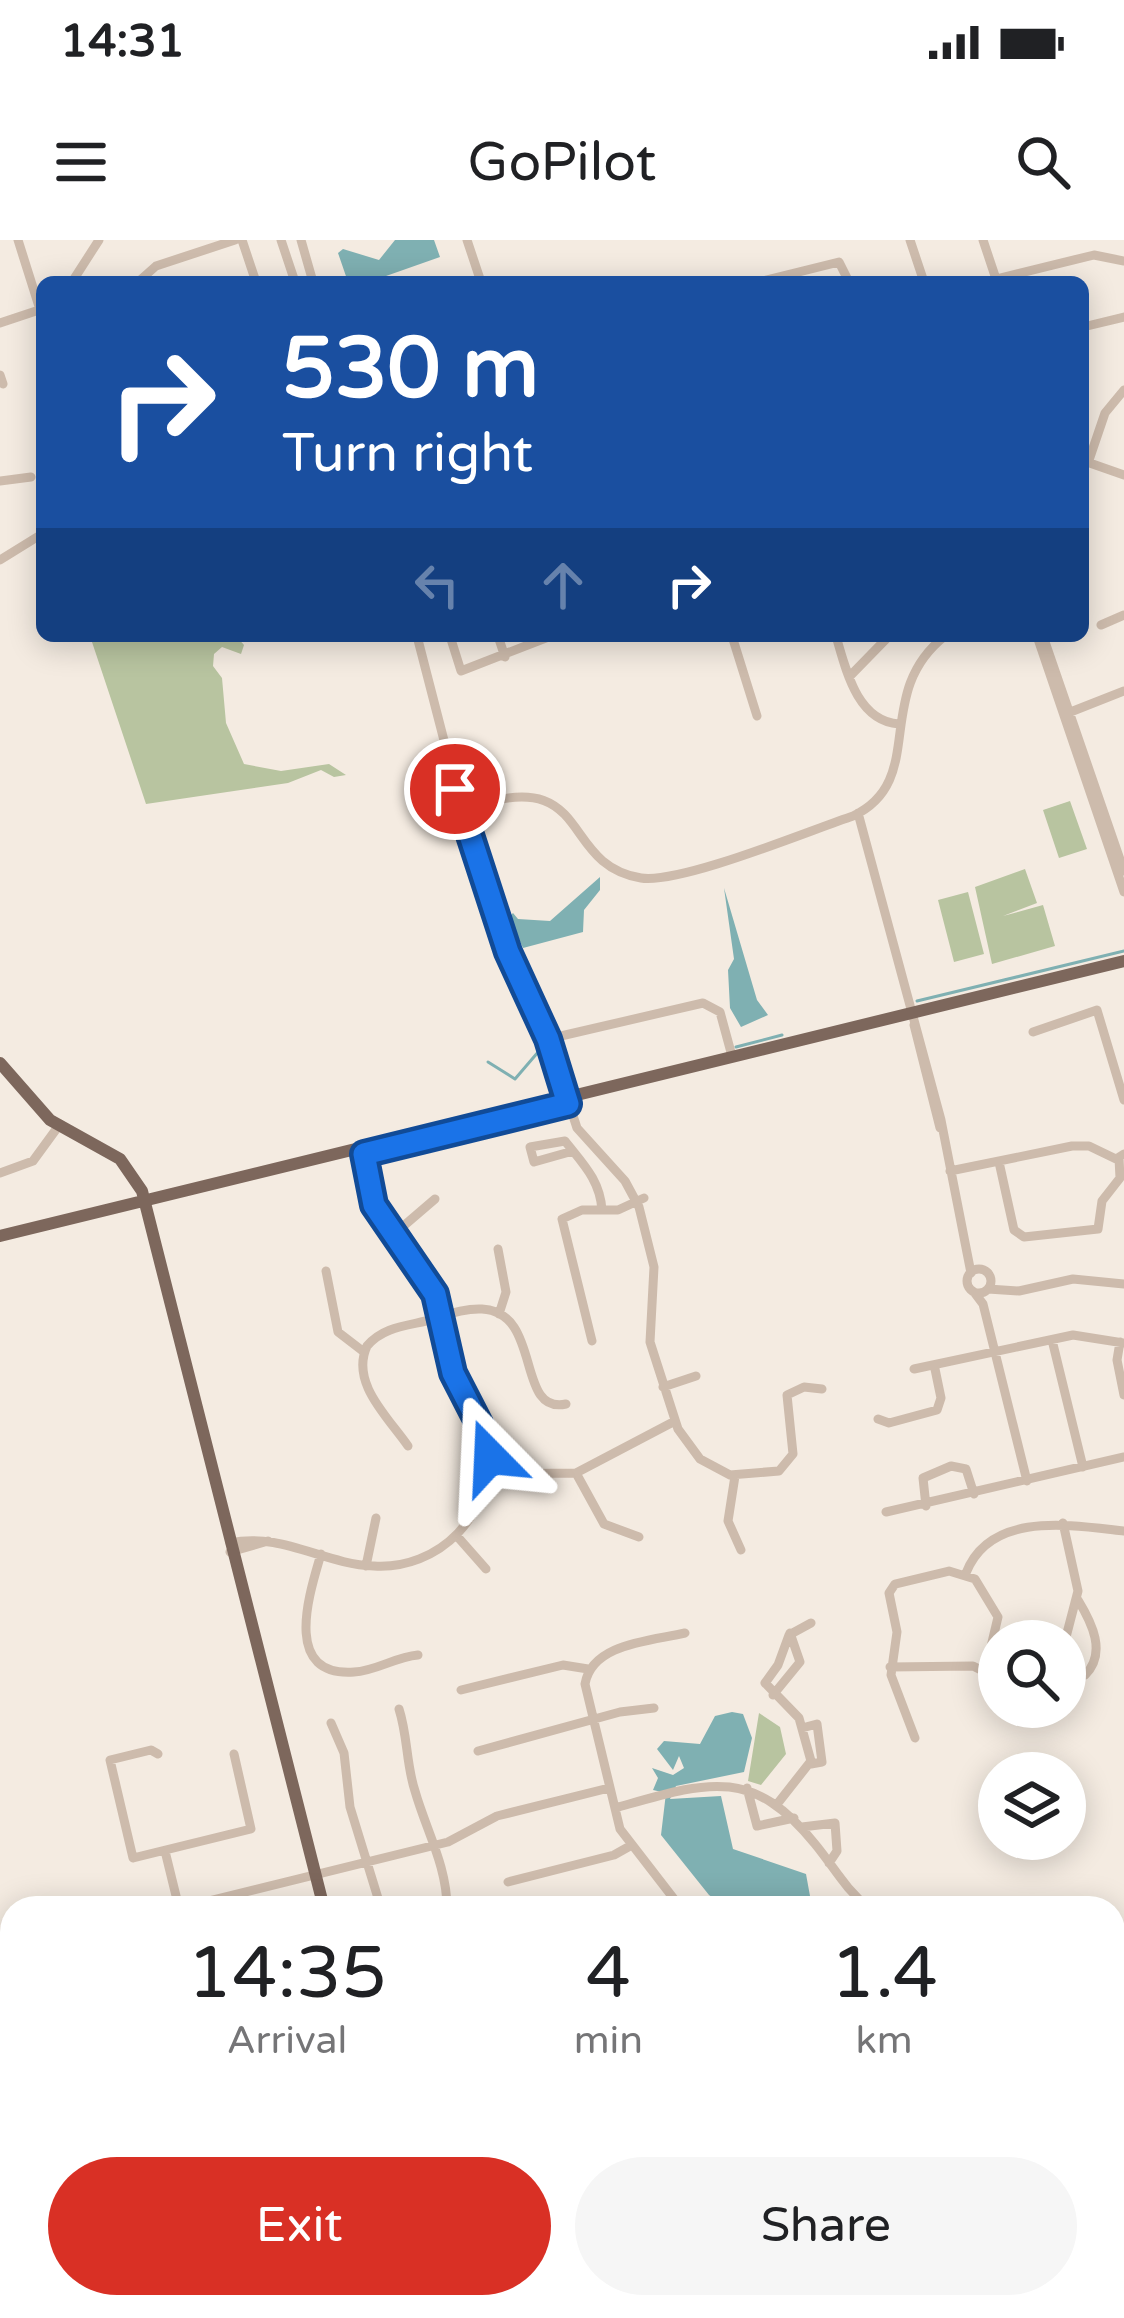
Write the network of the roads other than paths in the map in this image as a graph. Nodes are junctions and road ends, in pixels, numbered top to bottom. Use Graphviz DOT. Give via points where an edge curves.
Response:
graph roads {
  1 [pos="18,240"];
  2 [pos="99,240"];
  3 [pos="238,240"];
  4 [pos="281,240"];
  5 [pos="302,240"];
  6 [pos="467,240"];
  7 [pos="910,240"];
  8 [pos="983,240"];
  9 [pos="1124,262"];
  10 [pos="76,276"];
  11 [pos="145,276"];
  12 [pos="253,276"];
  13 [pos="291,276"];
  14 [pos="311,276"];
  15 [pos="478,276"];
  16 [pos="782,276"];
  17 [pos="846,276"];
  18 [pos="922,276"];
  19 [pos="995,276"];
  20 [pos="1016,276"];
  21 [pos="36,296"];
  22 [pos="36,313"];
  23 [pos="1124,316"];
  24 [pos="0,323"];
  25 [pos="1089,325"];
  26 [pos="1124,389"];
  27 [pos="1089,452"];
  28 [pos="1089,463"];
  29 [pos="1124,475"];
  30 [pos="31,477"];
  31 [pos="0,482"];
  32 [pos="36,539"];
  33 [pos="0,560"];
  34 [pos="1123,619"];
  35 [pos="1101,625"];
  36 [pos="419,642"];
  37 [pos="452,642"];
  38 [pos="500,642"];
  39 [pos="537,642"];
  40 [pos="734,642"];
  41 [pos="840,642"];
  42 [pos="880,642"];
  43 [pos="940,642"];
  44 [pos="1042,642"];
  45 [pos="505,657"];
  46 [pos="850,676"];
  47 [pos="1120,692"];
  48 [pos="1065,711"];
  49 [pos="757,716"];
  50 [pos="898,724"];
  51 [pos="462,810"];
  52 [pos="858,813"];
  53 [pos="1124,871"];
  54 [pos="1124,892"];
  55 [pos="1124,964"];
  56 [pos="912,1019"];
  57 [pos="1033,1032"];
  58 [pos="548,1039"];
  59 [pos="732,1057"];
  60 [pos="4,1067"];
  61 [pos="1124,1100"];
  62 [pos="568,1101"];
  63 [pos="60,1124"];
  64 [pos="573,1151"];
  65 [pos="360,1152"];
  66 [pos="1122,1156"];
  67 [pos="999,1162"];
  68 [pos="950,1171"];
  69 [pos="0,1173"];
  70 [pos="435,1199"];
  71 [pos="640,1199"];
  72 [pos="146,1204"];
  73 [pos="602,1210"];
  74 [pos="393,1235"];
  75 [pos="0,1239"];
  76 [pos="498,1250"];
  77 [pos="326,1271"];
  78 [pos="975,1271"];
  79 [pos="1124,1281"];
  80 [pos="989,1287"];
  81 [pos="974,1292"];
  82 [pos="983,1304"];
  83 [pos="499,1313"];
  84 [pos="439,1317"];
  85 [pos="1052,1340"];
  86 [pos="592,1341"];
  87 [pos="1122,1342"];
  88 [pos="364,1352"];
  89 [pos="996,1353"];
  90 [pos="935,1369"];
  91 [pos="914,1370"];
  92 [pos="696,1376"];
  93 [pos="663,1387"];
  94 [pos="823,1390"];
  95 [pos="1124,1395"];
  96 [pos="566,1404"];
  97 [pos="878,1419"];
  98 [pos="675,1421"];
  99 [pos="408,1446"];
  100 [pos="1124,1457"];
  101 [pos="1083,1467"];
  102 [pos="486,1470"];
  103 [pos="576,1473"];
  104 [pos="735,1476"];
  105 [pos="1027,1481"];
  106 [pos="974,1494"];
  107 [pos="926,1506"];
  108 [pos="886,1512"];
  109 [pos="376,1518"];
  110 [pos="1063,1523"];
  111 [pos="1124,1531"];
  112 [pos="456,1534"];
  113 [pos="639,1537"];
  114 [pos="232,1547"];
  115 [pos="741,1550"];
  116 [pos="321,1554"];
  117 [pos="366,1566"];
  118 [pos="486,1570"];
  119 [pos="965,1573"];
  120 [pos="1078,1600"];
  121 [pos="997,1620"];
  122 [pos="811,1623"];
  123 [pos="685,1633"];
  124 [pos="790,1634"];
  125 [pos="418,1655"];
  126 [pos="890,1667"];
  127 [pos="588,1669"];
  128 [pos="978,1670"];
  129 [pos="460,1690"];
  130 [pos="773,1695"];
  131 [pos="654,1708"];
  132 [pos="399,1709"];
  133 [pos="592,1719"];
  134 [pos="331,1723"];
  135 [pos="915,1738"];
  136 [pos="478,1751"];
  137 [pos="158,1754"];
  138 [pos="234,1754"];
  139 [pos="610,1788"];
  140 [pos="747,1788"];
  141 [pos="778,1803"];
  142 [pos="615,1808"];
  143 [pos="798,1823"];
  144 [pos="434,1846"];
  145 [pos="630,1846"];
  146 [pos="165,1851"];
  147 [pos="368,1862"];
  148 [pos="829,1863"];
  149 [pos="316,1876"];
  150 [pos="508,1882"];
  151 [pos="176,1896"];
  152 [pos="230,1896"];
  153 [pos="321,1896"];
  154 [pos="378,1896"];
  155 [pos="444,1896"];
  156 [pos="670,1896"];
  157 [pos="854,1896"];
  1 -- 21 [label="street"];
  2 -- 10 [label="street"];
  3 -- 11 [label="street"];
  3 -- 12 [label="street"];
  4 -- 13 [label="street"];
  5 -- 14 [label="street"];
  6 -- 15 [label="street"];
  7 -- 18 [label="street"];
  8 -- 19 [label="street"];
  9 -- 20 [label="street" via="1094,255"];
  16 -- 17 [label="street" via="839,262"];
  22 -- 24 [label="street"];
  23 -- 25 [label="street"];
  26 -- 27 [label="street" via="1107,407"];
  28 -- 29 [label="street"];
  30 -- 31 [label="street"];
  32 -- 33 [label="street"];
  34 -- 35 [label="street"];
  36 -- 51 [label="street"];
  37 -- 45 [label="street" via="461,671"];
  38 -- 45 [label="street"];
  39 -- 45 [label="street"];
  40 -- 49 [label="street"];
  41 -- 46 [label="street"];
  42 -- 46 [label="street"];
  43 -- 50 [label="street" via="909,682"];
  44 -- 48 [label="street"];
  46 -- 50 [label="street" via="872,715"];
  47 -- 48 [label="street"];
  48 -- 53 [label="street"];
  48 -- 54 [label="street"];
  50 -- 52 [label="street" via="891,781"];
  51 -- 52 [label="street" via="510,795 544,799 608,863 652,879"];
  51 -- 58 [label="street" via="508,952"];
  52 -- 56 [label="street"];
  55 -- 56 [label="main road"];
  56 -- 59 [label="main road"];
  56 -- 62 [label="main road"];
  56 -- 68 [label="street"];
  57 -- 61 [label="street" via="1096,1010"];
  58 -- 59 [label="street" via="707,1003 721,1015"];
  58 -- 62 [label="street"];
  59 -- 62 [label="main road"];
  60 -- 63 [label="main road"];
  62 -- 65 [label="main road"];
  62 -- 71 [label="street" via="586,1144"];
  63 -- 69 [label="street" via="33,1161"];
  63 -- 72 [label="main road" via="120,1159"];
  64 -- 73 [label="street" via="595,1178"];
  65 -- 72 [label="main road"];
  65 -- 74 [label="street"];
  66 -- 67 [label="street" via="1080,1145"];
  66 -- 67 [label="street" via="1099,1228 1024,1237 1014,1231"];
  67 -- 68 [label="street"];
  68 -- 78 [label="street"];
  70 -- 74 [label="street"];
  71 -- 73 [label="street"];
  71 -- 93 [label="street" via="654,1268 648,1330"];
  72 -- 75 [label="main road"];
  72 -- 75 [label="main road"];
  72 -- 114 [label="main road"];
  73 -- 86 [label="street" via="561,1222"];
  74 -- 84 [label="street" via="429,1286"];
  76 -- 83 [label="street" via="506,1292"];
  77 -- 88 [label="street" via="338,1332"];
  78 -- 80 [label="street"];
  78 -- 81 [label="street" via="968,1283"];
  79 -- 80 [label="street" via="1085,1276 1008,1292"];
  80 -- 81 [label="street"];
  80 -- 82 [label="street"];
  81 -- 82 [label="street"];
  82 -- 89 [label="street"];
  83 -- 84 [label="street"];
  83 -- 96 [label="street" via="519,1334 540,1396 551,1406"];
  84 -- 88 [label="street" via="384,1331"];
  84 -- 102 [label="street" via="483,1432"];
  85 -- 87 [label="street" via="1082,1334"];
  85 -- 89 [label="street"];
  85 -- 101 [label="street"];
  87 -- 95 [label="street"];
  88 -- 99 [label="street" via="364,1383"];
  89 -- 90 [label="street"];
  89 -- 105 [label="street"];
  90 -- 91 [label="street"];
  90 -- 97 [label="street" via="937,1410"];
  92 -- 93 [label="street"];
  93 -- 98 [label="street"];
  94 -- 104 [label="street" via="787,1395 794,1448 788,1466"];
  98 -- 103 [label="street"];
  98 -- 104 [label="street" via="700,1459"];
  100 -- 101 [label="street"];
  101 -- 105 [label="street"];
  102 -- 103 [label="street"];
  102 -- 112 [label="street" via="478,1505"];
  103 -- 113 [label="street" via="602,1521"];
  104 -- 115 [label="street" via="728,1521"];
  105 -- 106 [label="street"];
  106 -- 107 [label="street"];
  106 -- 107 [label="street" via="962,1466 930,1471 922,1482"];
  107 -- 108 [label="street"];
  109 -- 117 [label="street"];
  110 -- 111 [label="street"];
  110 -- 119 [label="street" via="988,1539"];
  110 -- 120 [label="street"];
  112 -- 117 [label="street" via="416,1561"];
  112 -- 118 [label="street"];
  114 -- 116 [label="street" via="268,1541"];
  114 -- 149 [label="main road"];
  116 -- 117 [label="street"];
  116 -- 125 [label="street" via="302,1627 316,1658 351,1672"];
  119 -- 121 [label="street"];
  119 -- 126 [label="street" via="942,1571 891,1588 897,1632"];
  120 -- 120 [label="street" via="1066,1654 1078,1675 1090,1672 1096,1642"];
  122 -- 124 [label="street"];
  123 -- 127 [label="street" via="608,1652"];
  124 -- 130 [label="street" via="765,1683"];
  124 -- 130 [label="street" via="800,1662"];
  126 -- 128 [label="street"];
  126 -- 135 [label="street"];
  127 -- 129 [label="street" via="563,1665"];
  127 -- 133 [label="street"];
  130 -- 141 [label="street" via="802,1728 811,1764"];
  131 -- 133 [label="street"];
  132 -- 144 [label="street"];
  133 -- 136 [label="street"];
  133 -- 139 [label="street"];
  134 -- 147 [label="street"];
  137 -- 146 [label="street" via="110,1760 133,1858"];
  138 -- 146 [label="street" via="251,1828"];
  139 -- 142 [label="street"];
  139 -- 144 [label="street" via="497,1816"];
  140 -- 141 [label="street"];
  140 -- 142 [label="street" via="667,1794"];
  140 -- 143 [label="street" via="757,1826"];
  141 -- 143 [label="street"];
  142 -- 145 [label="street"];
  143 -- 148 [label="street"];
  143 -- 148 [label="street" via="836,1823 838,1851"];
  144 -- 147 [label="street"];
  144 -- 155 [label="street"];
  145 -- 150 [label="street"];
  145 -- 156 [label="street"];
  146 -- 151 [label="street"];
  147 -- 149 [label="street"];
  147 -- 154 [label="street"];
  148 -- 157 [label="street"];
  149 -- 152 [label="street"];
  149 -- 153 [label="main road"];
}
